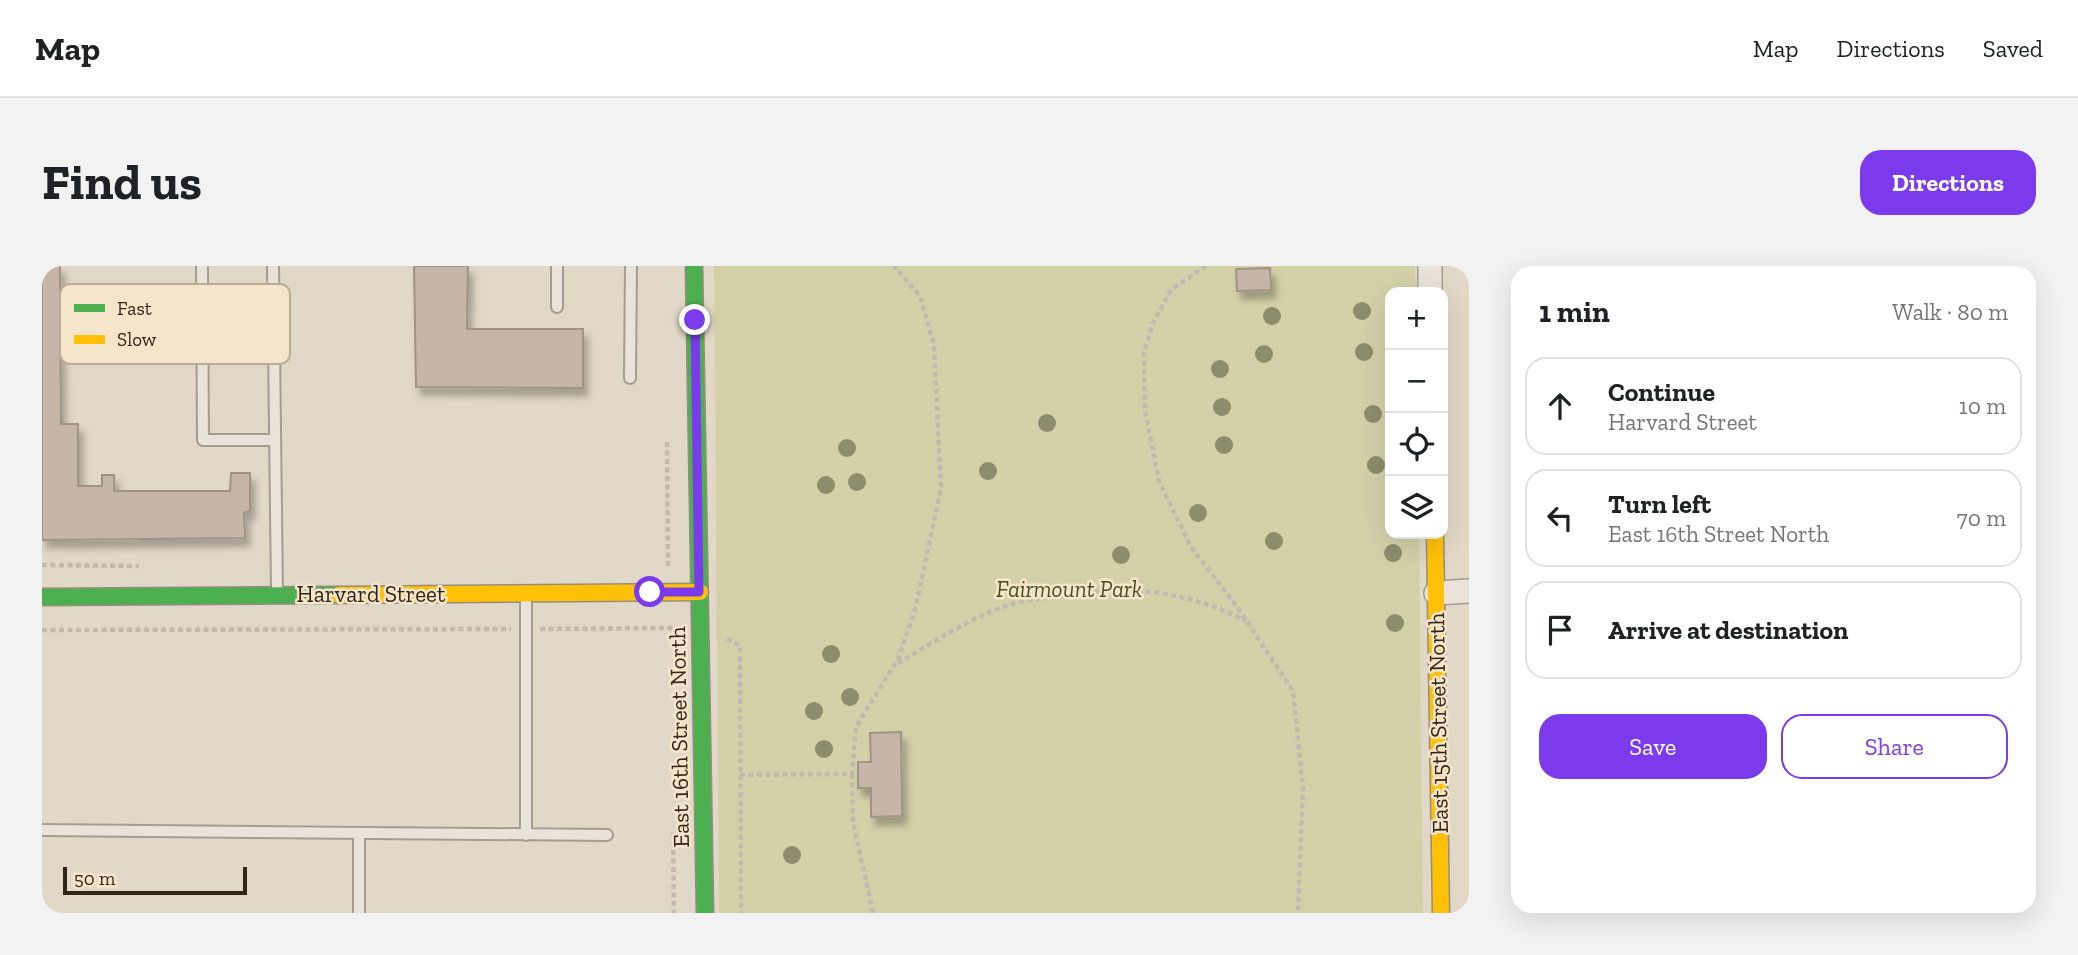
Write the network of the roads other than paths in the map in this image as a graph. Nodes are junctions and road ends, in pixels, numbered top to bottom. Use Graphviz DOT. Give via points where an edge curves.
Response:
graph roads {
  1 [pos="202,266"];
  2 [pos="273,266"];
  3 [pos="557,266"];
  4 [pos="631,266"];
  5 [pos="694,266"];
  6 [pos="1430,266"];
  7 [pos="202,284"];
  8 [pos="273,284"];
  9 [pos="1430,287"];
  10 [pos="557,307"];
  11 [pos="203,364"];
  12 [pos="274,364"];
  13 [pos="630,378"];
  14 [pos="275,440"];
  15 [pos="1435,539"];
  16 [pos="1469,591"];
  17 [pos="699,592"];
  18 [pos="526,593"];
  19 [pos="1436,593"];
  20 [pos="277,595"];
  21 [pos="42,597"];
  22 [pos="42,830"];
  23 [pos="359,833"];
  24 [pos="526,835"];
  25 [pos="607,835"];
  26 [pos="359,913"];
  27 [pos="705,913"];
  28 [pos="1441,913"];
  1 -- 7 [label="lane"];
  2 -- 8 [label="lane"];
  3 -- 10 [label="lane"];
  4 -- 13 [label="lane"];
  5 -- 17 [label="street, East 16th Street North"];
  6 -- 9 [label="street"];
  11 -- 14 [label="lane" via="203,440"];
  12 -- 14 [label="lane"];
  14 -- 20 [label="lane"];
  15 -- 19 [label="street, East 15th Street North"];
  16 -- 19 [label="street"];
  17 -- 18 [label="street, Harvard Street"];
  17 -- 27 [label="street, East 16th Street North"];
  18 -- 20 [label="street, Harvard Street"];
  18 -- 24 [label="lane"];
  19 -- 28 [label="street, East 15th Street North"];
  20 -- 21 [label="street, Harvard Street"];
  22 -- 23 [label="lane"];
  23 -- 24 [label="lane"];
  23 -- 26 [label="lane"];
  24 -- 25 [label="lane"];
}
